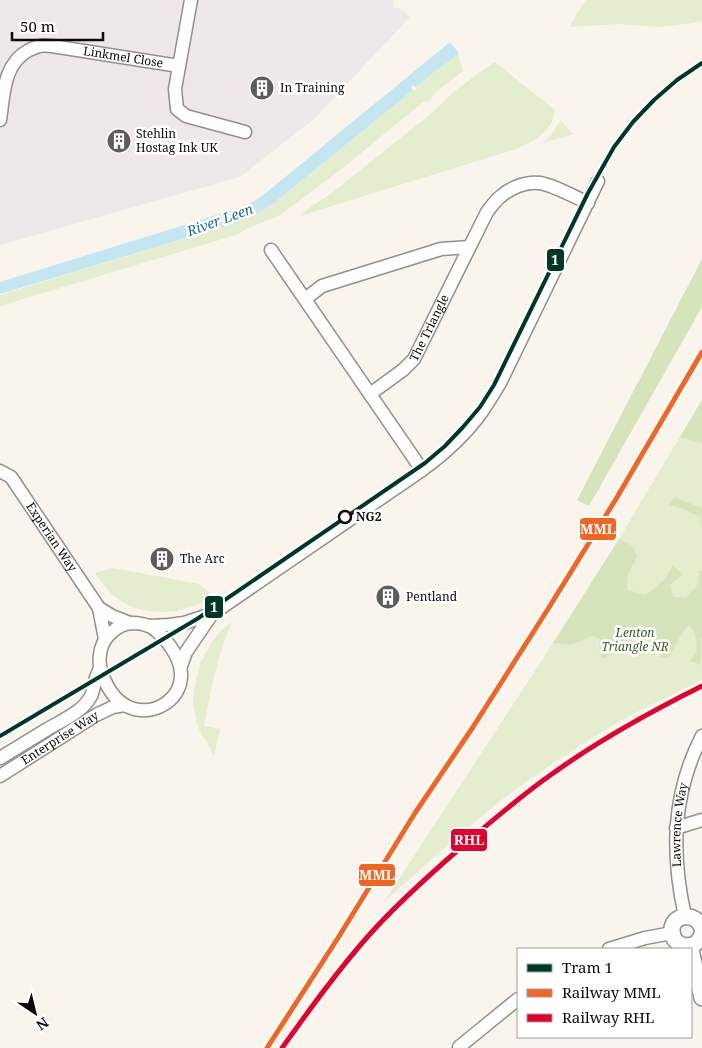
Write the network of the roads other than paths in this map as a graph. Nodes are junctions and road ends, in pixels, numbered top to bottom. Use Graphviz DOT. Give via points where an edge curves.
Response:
graph roads {
  1 [pos="191,0"];
  2 [pos="178,66"];
  3 [pos="0,120"];
  4 [pos="245,132"];
  5 [pos="598,181"];
  6 [pos="588,203"];
  7 [pos="469,247"];
  8 [pos="271,250"];
  9 [pos="305,299"];
  10 [pos="370,394"];
  11 [pos="422,470"];
  12 [pos="0,471"];
  13 [pos="99,608"];
  14 [pos="212,614"];
  15 [pos="130,623"];
  16 [pos="150,626"];
  17 [pos="105,639"];
  18 [pos="100,666"];
  19 [pos="180,666"];
  20 [pos="124,705"];
  21 [pos="702,736"];
  22 [pos="0,758"];
  23 [pos="0,776"];
  24 [pos="702,820"];
  25 [pos="676,828"];
  26 [pos="685,916"];
  27 [pos="702,928"];
  28 [pos="672,932"];
  29 [pos="702,934"];
  30 [pos="611,948"];
  31 [pos="690,948"];
  32 [pos="692,956"];
  33 [pos="702,998"];
  34 [pos="517,1000"];
  35 [pos="459,1047"];
  1 -- 2 [label="street, Linkmel Close"];
  2 -- 3 [label="street, Linkmel Close" via="41,46 26,52 10,68"];
  2 -- 4 [label="street, Linkmel Close" via="177,109 186,116"];
  5 -- 6 [label="street, Enterprise Way"];
  6 -- 7 [label="street, The Triangle" via="540,183 526,183 499,197 487,212"];
  6 -- 11 [label="street, Enterprise Way" via="500,383 481,414 440,457"];
  7 -- 9 [label="street" via="441,249 322,286"];
  7 -- 10 [label="street, The Triangle" via="414,360"];
  8 -- 9 [label="street"];
  9 -- 10 [label="street"];
  10 -- 11 [label="street"];
  11 -- 14 [label="street, Enterprise Way"];
  12 -- 13 [label="street, Experian Way" via="11,477"];
  13 -- 15 [label="street, Experian Way"];
  13 -- 17 [label="street, Experian Way"];
  14 -- 16 [label="street, Enterprise Way" via="184,623"];
  14 -- 19 [label="street, Enterprise Way"];
  15 -- 16 [label="street, Enterprise Way"];
  15 -- 17 [label="street"];
  16 -- 19 [label="street" via="169,644"];
  17 -- 18 [label="street, Enterprise Way"];
  18 -- 20 [label="street" via="106,685"];
  18 -- 22 [label="street, Enterprise Way" via="85,704"];
  19 -- 20 [label="street, Enterprise Way" via="182,675 177,692 165,704 141,710"];
  20 -- 23 [label="street, Enterprise Way" via="96,715"];
  21 -- 25 [label="street, Lawrence Way" via="681,792"];
  24 -- 25 [label="street"];
  25 -- 26 [label="street, Lawrence Way" via="678,878"];
  26 -- 27 [label="street" via="698,920"];
  26 -- 28 [label="street" via="674,924"];
  28 -- 30 [label="street"];
  28 -- 31 [label="street" via="678,943"];
  29 -- 31 [label="street"];
  32 -- 33 [label="street"];
  34 -- 35 [label="street"];
}
